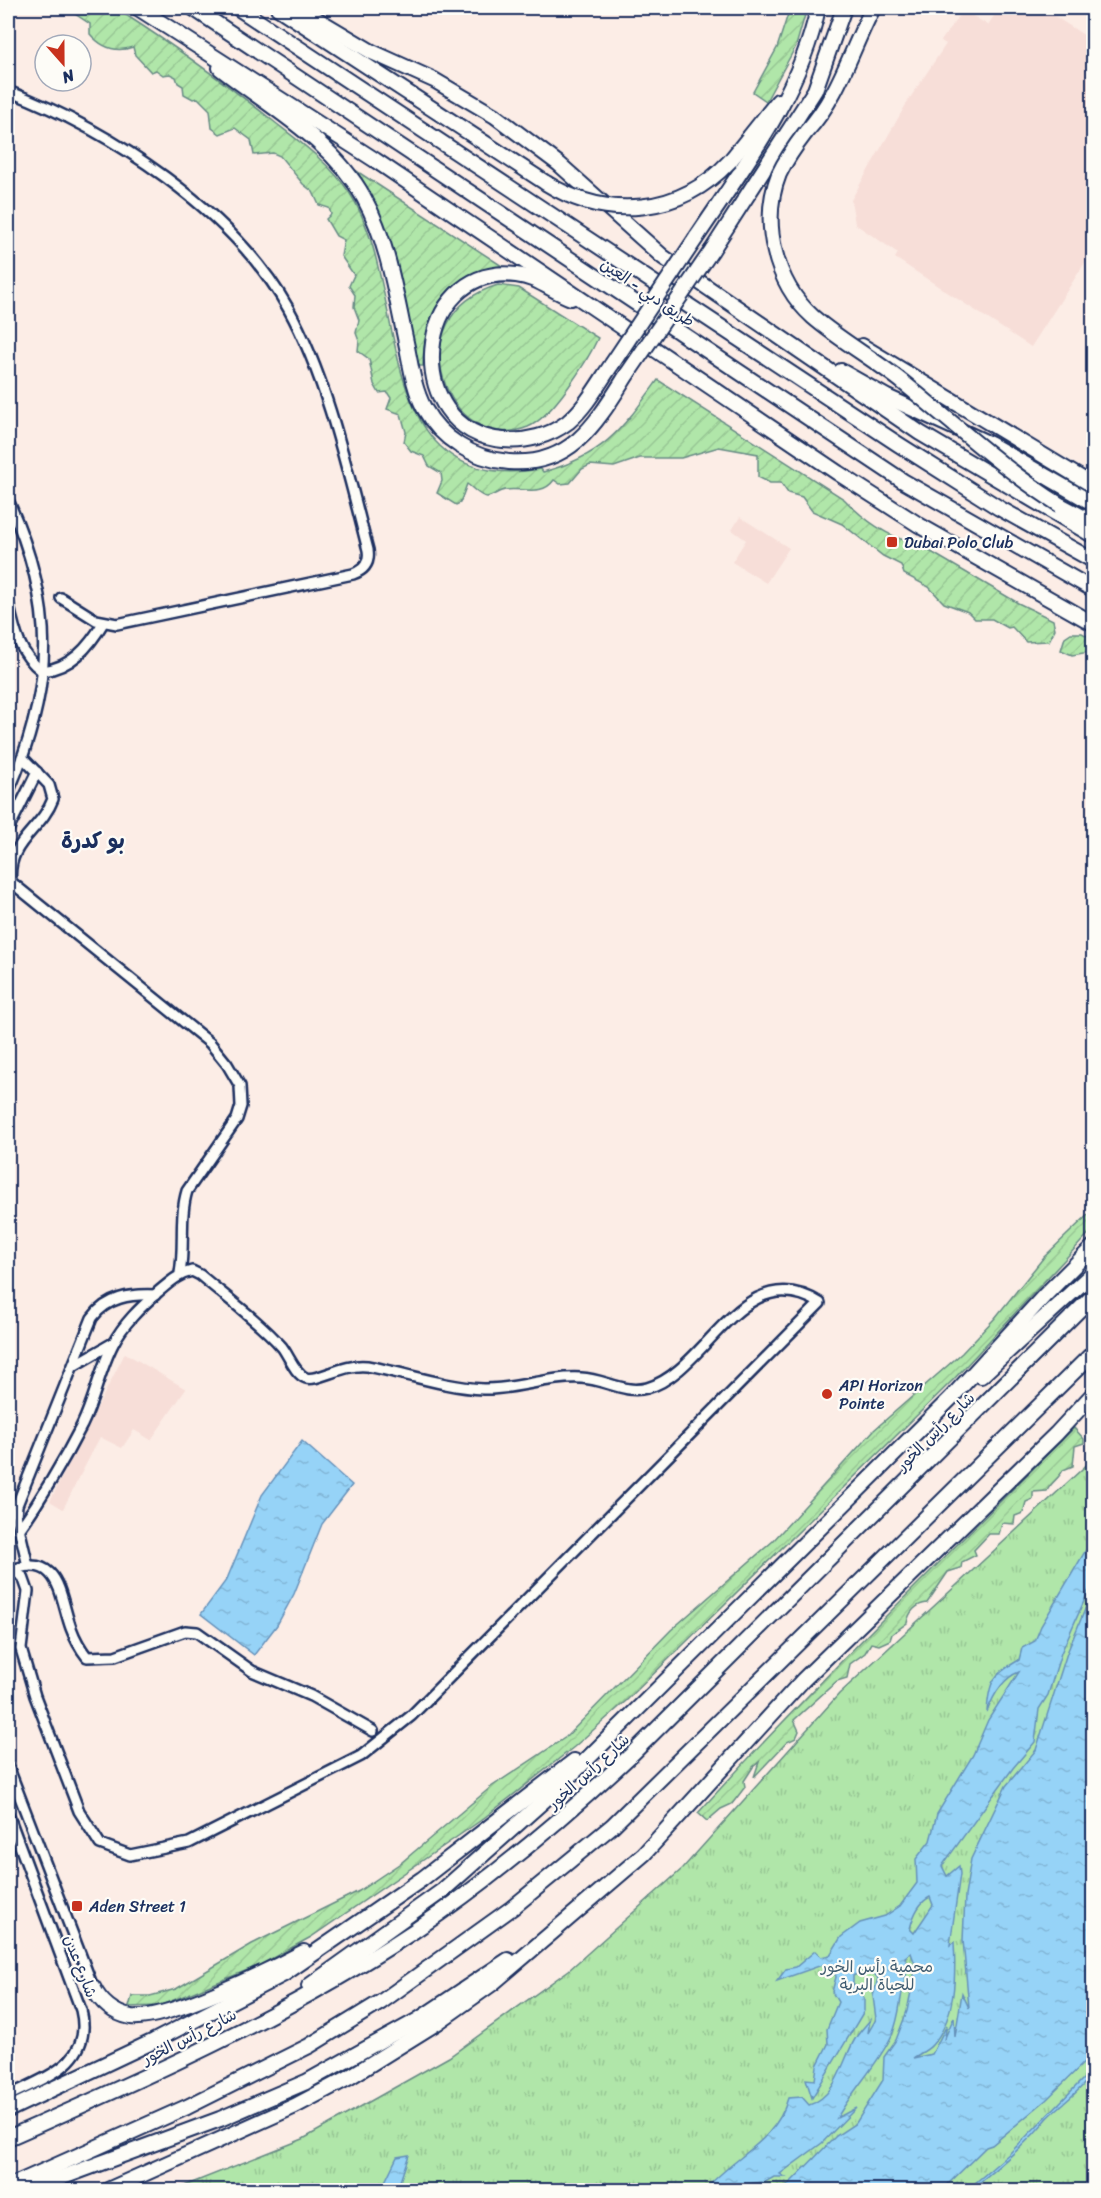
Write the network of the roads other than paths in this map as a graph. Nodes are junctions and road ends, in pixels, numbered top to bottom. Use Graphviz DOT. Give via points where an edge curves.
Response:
graph roads {
  1 [pos="138,8"];
  2 [pos="193,8"];
  3 [pos="238,8"];
  4 [pos="278,8"];
  5 [pos="298,8"];
  6 [pos="818,8"];
  7 [pos="844,8"];
  8 [pos="873,8"];
  9 [pos="171,30"];
  10 [pos="790,88"];
  11 [pos="8,91"];
  12 [pos="806,132"];
  13 [pos="588,302"];
  14 [pos="834,332"];
  15 [pos="791,345"];
  16 [pos="1094,486"];
  17 [pos="8,500"];
  18 [pos="1094,504"];
  19 [pos="1094,523"];
  20 [pos="1094,536"];
  21 [pos="1094,561"];
  22 [pos="1094,590"];
  23 [pos="61,598"];
  24 [pos="8,601"];
  25 [pos="103,623"];
  26 [pos="1094,624"];
  27 [pos="42,671"];
  28 [pos="22,757"];
  29 [pos="37,772"];
  30 [pos="8,793"];
  31 [pos="8,830"];
  32 [pos="1094,1246"];
  33 [pos="1094,1272"];
  34 [pos="180,1273"];
  35 [pos="155,1295"];
  36 [pos="1094,1295"];
  37 [pos="113,1343"];
  38 [pos="1094,1352"];
  39 [pos="75,1365"];
  40 [pos="1094,1393"];
  41 [pos="951,1398"];
  42 [pos="19,1530"];
  43 [pos="27,1566"];
  44 [pos="10,1571"];
  45 [pos="635,1713"];
  46 [pos="373,1731"];
  47 [pos="8,1766"];
  48 [pos="8,1814"];
  49 [pos="351,1928"];
  50 [pos="549,1936"];
  51 [pos="93,1987"];
  52 [pos="285,2007"];
  53 [pos="8,2096"];
  54 [pos="8,2110"];
  55 [pos="8,2138"];
  56 [pos="8,2187"];
  57 [pos="28,2190"];
  58 [pos="108,2190"];
  1 -- 9 [label="highway"];
  2 -- 22 [label="highway, طريق دبي - العين" via="903,481"];
  3 -- 21 [label="highway, طريق دبي - العين" via="898,444 999,508"];
  4 -- 10 [label="highway, bridge" via="546,183 589,203 614,208 638,209 692,192 730,161"];
  5 -- 15 [label="highway" via="372,52 434,80 520,133 642,240"];
  6 -- 10 [label="highway"];
  7 -- 9 [label="highway, bridge" via="815,90 591,430 554,455 525,462 495,460 464,449 431,420 417,394 383,242 352,179 323,147"];
  7 -- 12 [label="highway" via="838,53"];
  8 -- 12 [label="highway" via="839,84"];
  9 -- 13 [label="highway" via="272,92"];
  10 -- 13 [label="highway, bridge" via="772,123 612,364 567,422 546,435 498,440 474,432 455,417 437,389 431,364 433,335 445,308 472,283 494,276 517,275"];
  11 -- 25 [label="street" via="102,135 173,184 226,231 270,280 299,330 330,411 369,550 366,564 353,574 117,624"];
  12 -- 14 [label="highway, bridge" via="785,162 776,184 771,208 772,236 793,293 812,316"];
  13 -- 26 [label="highway" via="663,357 910,520"];
  14 -- 16 [label="highway, bridge"];
  14 -- 19 [label="highway, bridge" via="902,381 1008,471"];
  15 -- 18 [label="highway" via="887,397 990,444"];
  15 -- 20 [label="highway" via="920,433"];
  17 -- 27 [label="street" via="30,555 41,598 45,631"];
  23 -- 25 [label="street"];
  24 -- 27 [label="street" via="12,624 27,660"];
  25 -- 27 [label="street" via="71,662"];
  27 -- 28 [label="street"];
  28 -- 29 [label="street"];
  28 -- 30 [label="street"];
  29 -- 31 [label="street"];
  29 -- 34 [label="street" via="49,785 53,799 13,853 10,882 200,1034 227,1064 240,1086 237,1119 187,1191"];
  32 -- 41 [label="highway"];
  33 -- 41 [label="highway" via="997,1362"];
  34 -- 35 [label="street"];
  34 -- 44 [label="street" via="192,1271 200,1275 274,1339 306,1378 362,1366 481,1389 575,1377 626,1390 646,1388 671,1377 753,1300 793,1293 820,1303 411,1716 361,1756 189,1843 130,1855 100,1844 79,1811 35,1696 21,1649 28,1591 23,1577"];
  35 -- 37 [label="street"];
  35 -- 39 [label="street" via="121,1298 101,1307 92,1318"];
  36 -- 52 [label="highway, شارع رأس الخور" via="586,1797 414,1931"];
  37 -- 39 [label="street"];
  37 -- 42 [label="street" via="98,1388 67,1454"];
  38 -- 56 [label="highway" via="636,1803 512,1908 381,2002 309,2046 187,2107"];
  39 -- 42 [label="street" via="19,1497"];
  40 -- 50 [label="highway" via="803,1680 644,1854"];
  41 -- 45 [label="highway"];
  42 -- 43 [label="street"];
  43 -- 44 [label="street"];
  43 -- 46 [label="street" via="44,1568 58,1582 70,1627 87,1657 115,1656 185,1631 196,1632 252,1671 311,1696"];
  45 -- 49 [label="highway" via="422,1879"];
  45 -- 52 [label="highway" via="442,1891 317,1979"];
  47 -- 51 [label="street, شارع عدن"];
  48 -- 53 [label="street, شارع عدن" via="79,2003 84,2028 77,2051 67,2064"];
  49 -- 51 [label="highway" via="273,1968 153,2016 118,2013 101,2001"];
  49 -- 54 [label="highway" via="315,1955 254,1990"];
  50 -- 57 [label="highway" via="418,2020 306,2082 220,2119"];
  50 -- 58 [label="highway" via="438,2022 348,2078"];
  52 -- 55 [label="highway, شارع رأس الخور" via="135,2082"];
}
